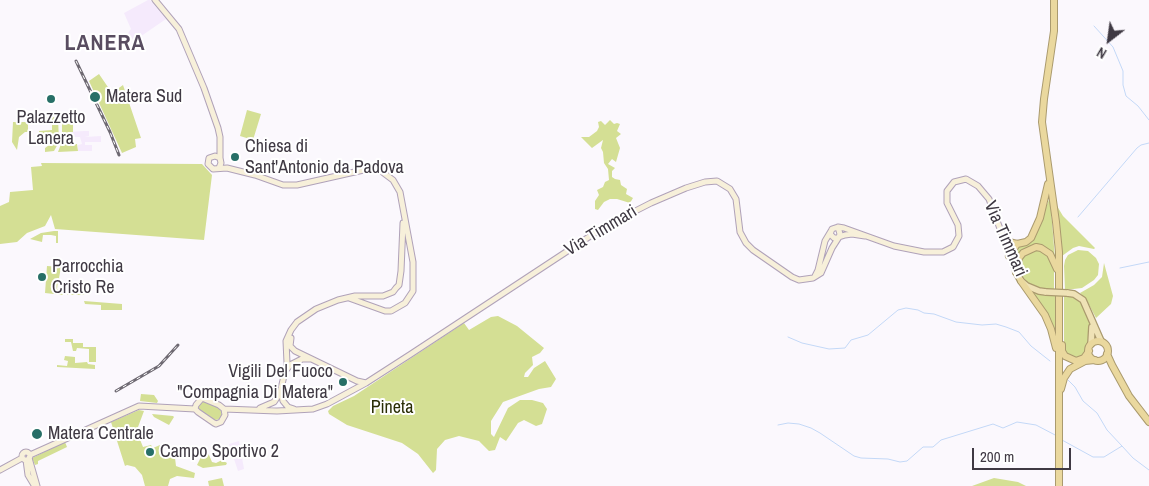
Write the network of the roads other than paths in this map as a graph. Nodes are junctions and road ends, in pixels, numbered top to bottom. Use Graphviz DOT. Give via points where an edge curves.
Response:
graph roads {
  1 [pos="155,0"];
  2 [pos="1054,0"];
  3 [pos="220,144"];
  4 [pos="213,156"];
  5 [pos="220,159"];
  6 [pos="219,168"];
  7 [pos="1049,173"];
  8 [pos="255,175"];
  9 [pos="403,212"];
  10 [pos="838,227"];
  11 [pos="831,231"];
  12 [pos="865,236"];
  13 [pos="839,237"];
  14 [pos="1002,237"];
  15 [pos="1017,244"];
  16 [pos="1009,256"];
  17 [pos="1016,272"];
  18 [pos="1059,275"];
  19 [pos="813,278"];
  20 [pos="1021,281"];
  21 [pos="349,298"];
  22 [pos="1090,315"];
  23 [pos="300,320"];
  24 [pos="1059,322"];
  25 [pos="1101,341"];
  26 [pos="1090,348"];
  27 [pos="1058,354"];
  28 [pos="1108,354"];
  29 [pos="1098,360"];
  30 [pos="318,361"];
  31 [pos="285,371"];
  32 [pos="1116,374"];
  33 [pos="353,379"];
  34 [pos="366,382"];
  35 [pos="282,386"];
  36 [pos="352,390"];
  37 [pos="195,408"];
  38 [pos="224,409"];
  39 [pos="256,410"];
  40 [pos="295,410"];
  41 [pos="1059,416"];
  42 [pos="1149,422"];
  43 [pos="27,458"];
  44 [pos="0,470"];
  45 [pos="35,486"];
  46 [pos="1059,486"];
  1 -- 3 [label="main road" via="174,20 184,39 215,117"];
  2 -- 7 [label="highway" via="1054,31 1042,114"];
  3 -- 4 [label="main road"];
  3 -- 5 [label="main road"];
  4 -- 5 [label="main road"];
  4 -- 6 [label="main road" via="208,159 208,166"];
  5 -- 6 [label="main road"];
  5 -- 8 [label="main road"];
  6 -- 8 [label="main road"];
  7 -- 15 [label="highway" via="1047,194 1036,228 1026,242"];
  7 -- 18 [label="highway"];
  8 -- 9 [label="main road" via="283,185 297,186 375,169 388,175 397,186"];
  9 -- 21 [label="main road" via="399,285 384,296"];
  9 -- 21 [label="main road" via="414,271 410,297 391,312"];
  10 -- 11 [label="main road"];
  10 -- 12 [label="main road"];
  10 -- 13 [label="main road"];
  11 -- 13 [label="main road" via="832,237"];
  11 -- 19 [label="main road"];
  12 -- 13 [label="main road"];
  12 -- 14 [label="main road, Via Timmari" via="924,252 943,252 953,247 959,236 958,225 947,204 947,191 954,182 966,179 978,186 988,199"];
  13 -- 19 [label="main road" via="821,273"];
  14 -- 15 [label="highway"];
  14 -- 16 [label="main road, Via Timmari"];
  15 -- 16 [label="highway"];
  16 -- 17 [label="main road, Via Timmari"];
  17 -- 18 [label="highway" via="1018,258 1036,247 1050,254"];
  17 -- 20 [label="main road, Via Timmari"];
  18 -- 24 [label="highway"];
  19 -- 34 [label="main road, Via Timmari" via="799,280 792,277 753,250 740,232 733,193 723,183 710,181 651,203 604,227"];
  20 -- 22 [label="main road, Via Timmari, bridge" via="1033,289 1074,294 1083,300"];
  20 -- 27 [label="highway" via="1051,328"];
  21 -- 23 [label="main road" via="316,309"];
  22 -- 25 [label="main road"];
  22 -- 26 [label="main road"];
  23 -- 30 [label="main road" via="292,333 290,346"];
  23 -- 31 [label="main road" via="286,341 288,357"];
  24 -- 26 [label="highway" via="1065,356 1076,362 1084,358"];
  24 -- 27 [label="highway"];
  25 -- 26 [label="highway"];
  25 -- 28 [label="highway" via="1107,346"];
  26 -- 29 [label="highway" via="1090,356"];
  27 -- 41 [label="highway"];
  28 -- 29 [label="highway"];
  28 -- 32 [label="highway"];
  29 -- 32 [label="highway" via="1110,366"];
  29 -- 41 [label="highway" via="1078,364 1064,378"];
  30 -- 31 [label="main road" via="302,359 290,364"];
  30 -- 33 [label="main road"];
  31 -- 35 [label="main road"];
  32 -- 42 [label="highway"];
  33 -- 34 [label="main road"];
  33 -- 36 [label="main road"];
  34 -- 36 [label="main road, Via Timmari"];
  35 -- 39 [label="main road" via="274,402"];
  35 -- 40 [label="main road" via="282,401"];
  36 -- 40 [label="main road, Via Timmari" via="321,407"];
  37 -- 38 [label="main road" via="202,398"];
  37 -- 38 [label="main road" via="216,424 224,419"];
  37 -- 43 [label="main road" via="140,406"];
  38 -- 39 [label="main road"];
  39 -- 40 [label="main road"];
  41 -- 46 [label="highway"];
  43 -- 44 [label="main road"];
  43 -- 45 [label="main road" via="28,475"];
}
